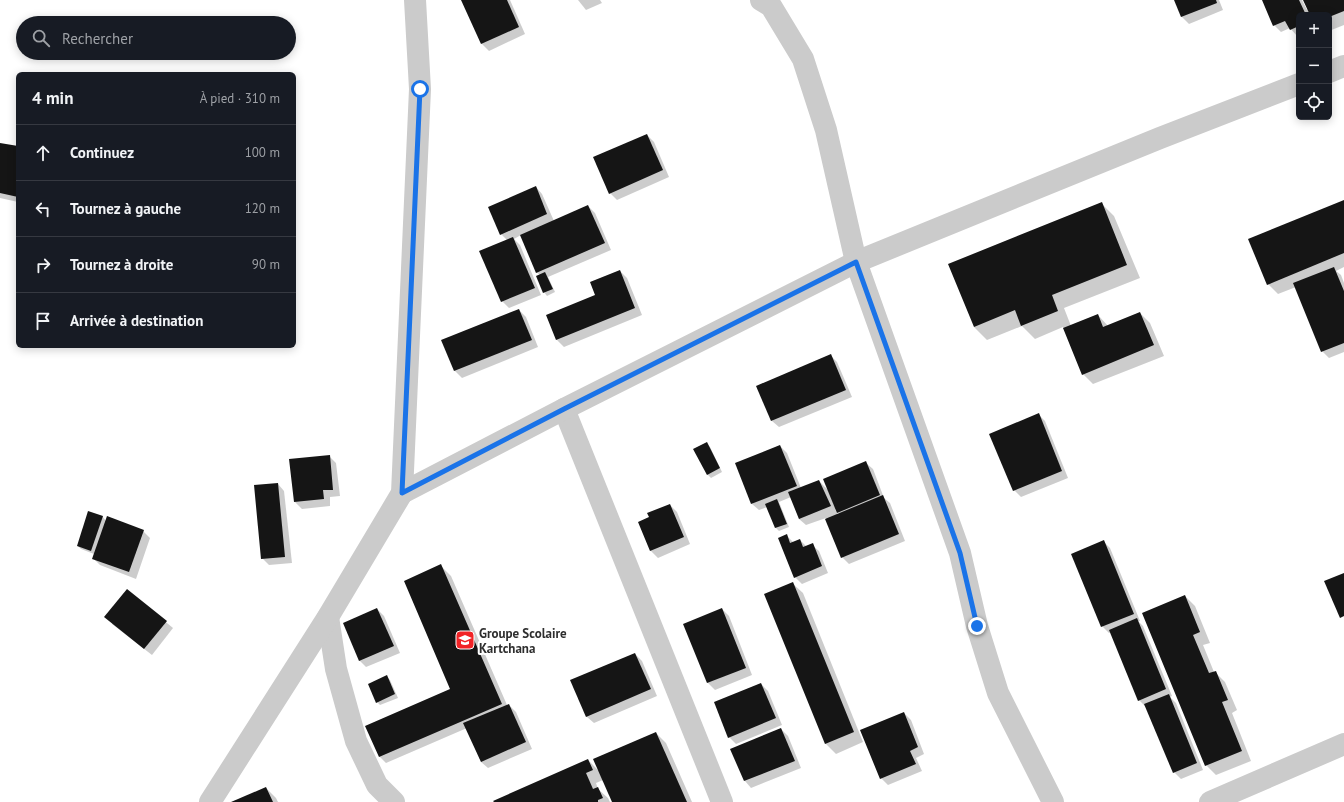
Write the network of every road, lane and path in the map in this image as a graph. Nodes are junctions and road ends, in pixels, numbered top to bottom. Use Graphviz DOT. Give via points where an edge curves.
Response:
graph roads {
  1 [pos="415,0"];
  2 [pos="761,0"];
  3 [pos="1344,66"];
  4 [pos="1332,71"];
  5 [pos="1296,85"];
  6 [pos="856,262"];
  7 [pos="564,409"];
  8 [pos="402,493"];
  9 [pos="328,618"];
  10 [pos="1344,744"];
  11 [pos="210,802"];
  12 [pos="394,802"];
  13 [pos="722,802"];
  14 [pos="1053,802"];
  15 [pos="1210,802"];
  1 -- 8 [label="street" via="420,89"];
  2 -- 6 [label="street" via="771,6 803,59 826,130"];
  3 -- 4 [label="street"];
  5 -- 6 [label="street"];
  6 -- 7 [label="street"];
  6 -- 14 [label="street" via="960,553 977,626 998,693"];
  7 -- 8 [label="street"];
  7 -- 13 [label="street"];
  8 -- 9 [label="street"];
  9 -- 11 [label="street"];
  9 -- 12 [label="street" via="336,669 356,741 377,785"];
  10 -- 15 [label="street"];
}
